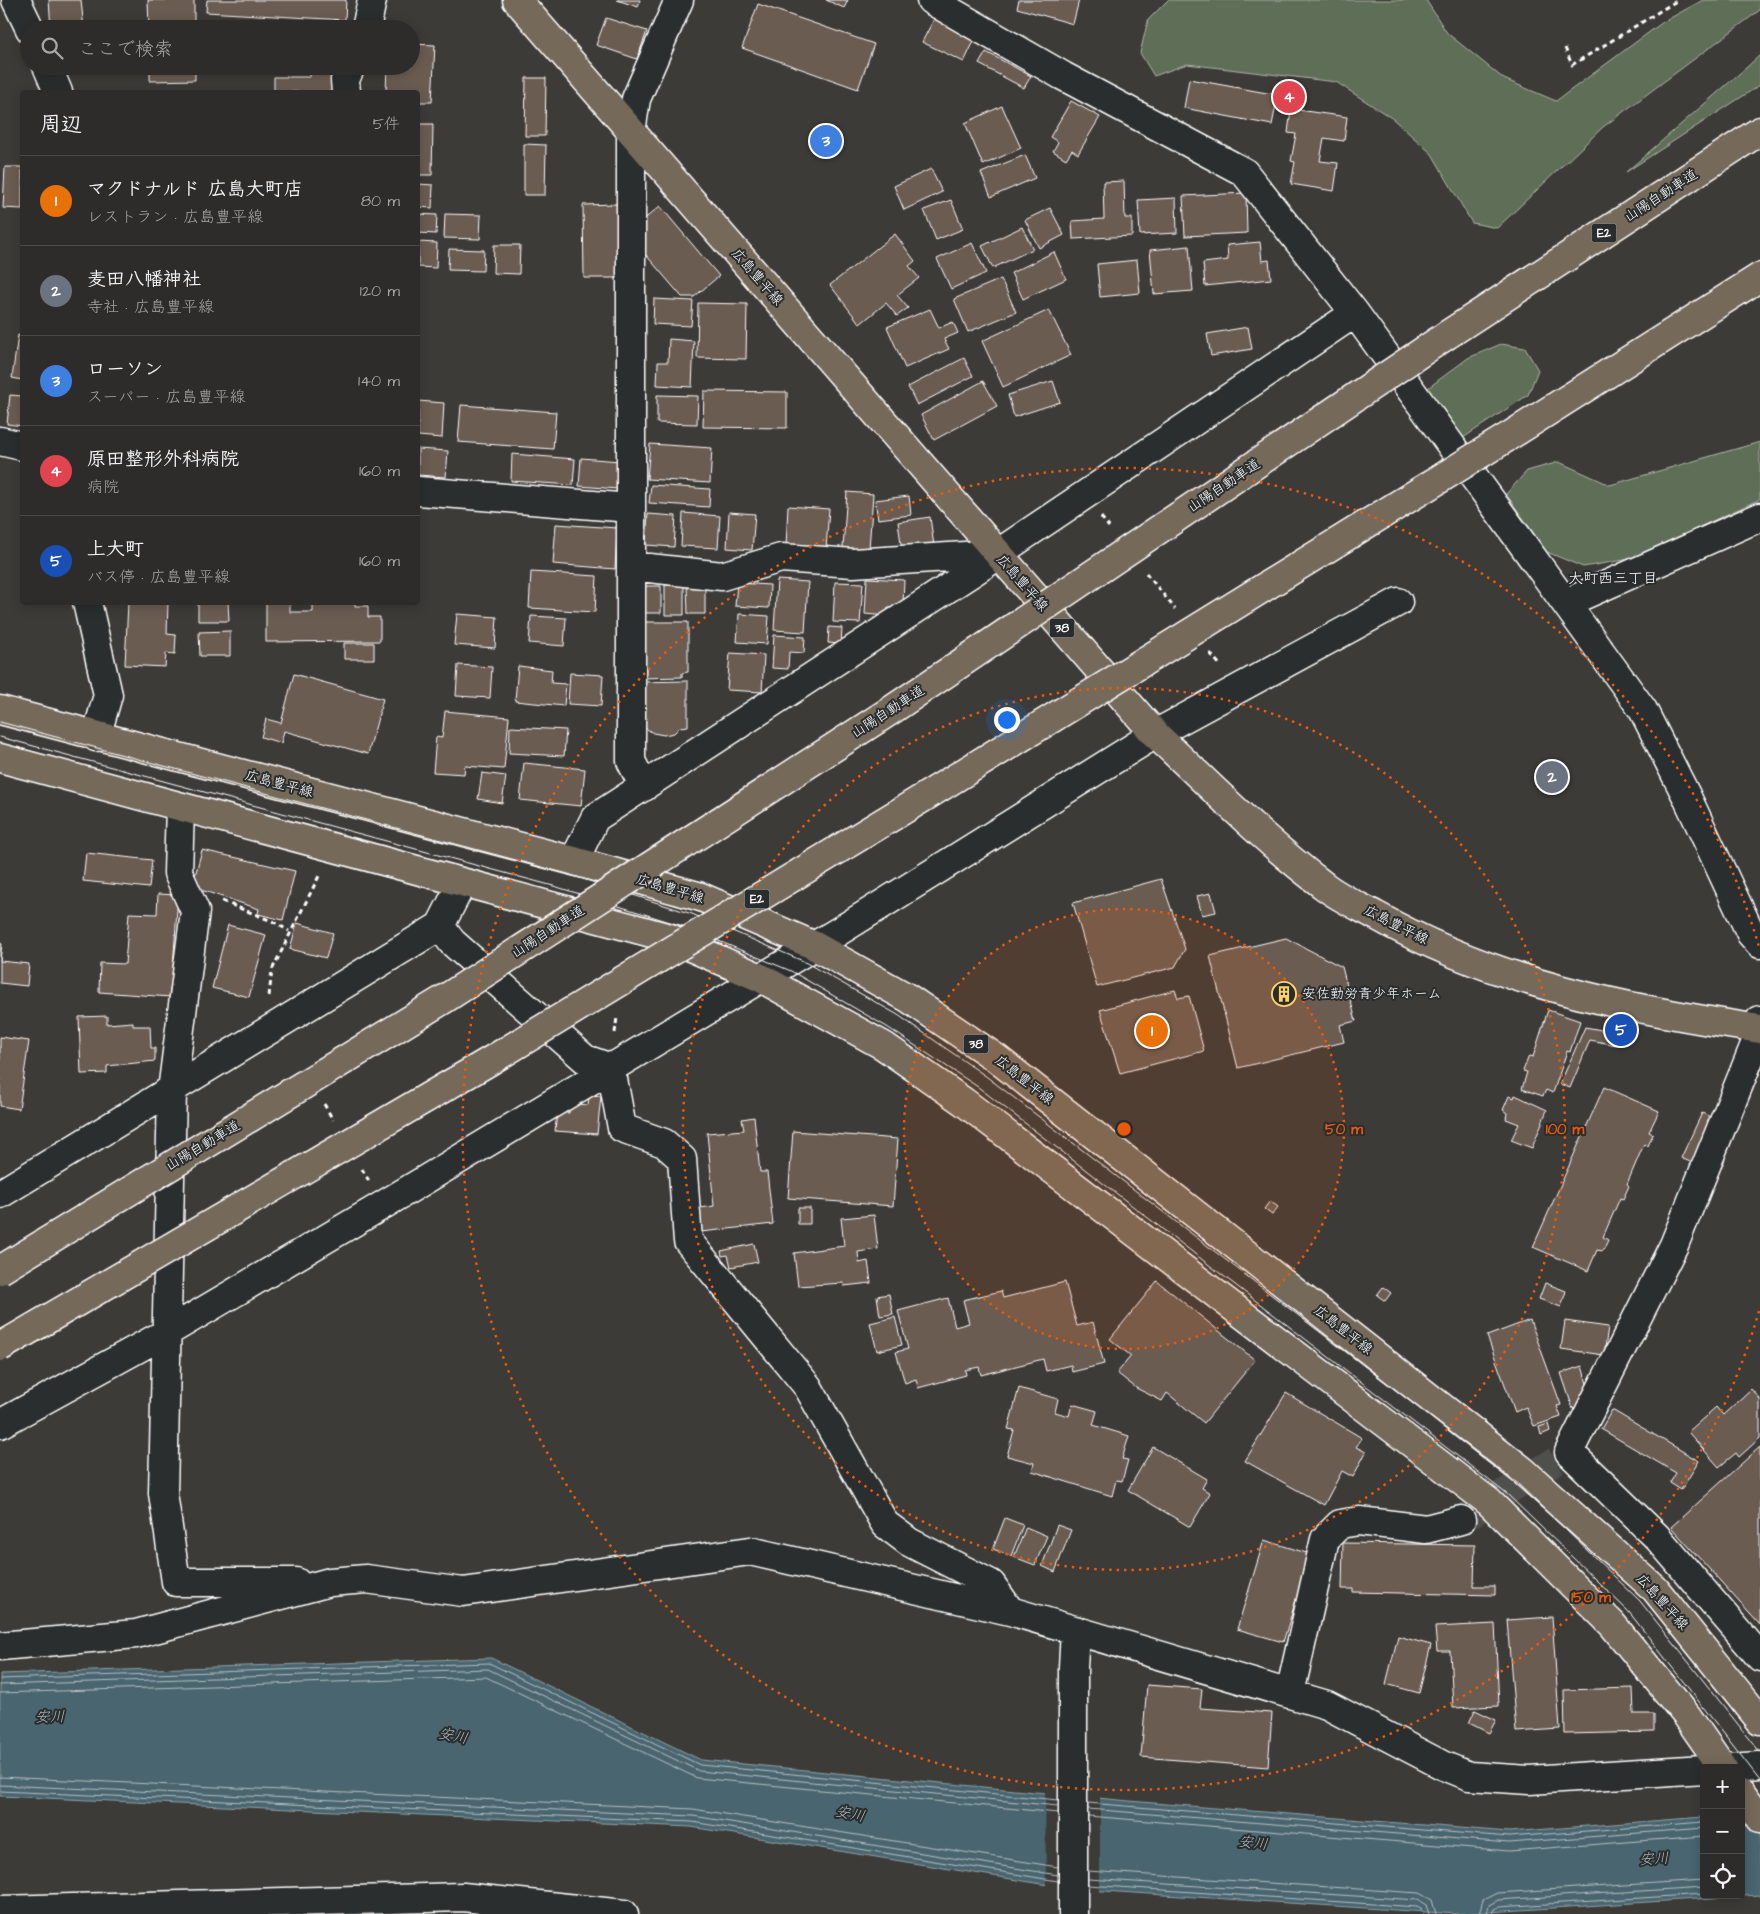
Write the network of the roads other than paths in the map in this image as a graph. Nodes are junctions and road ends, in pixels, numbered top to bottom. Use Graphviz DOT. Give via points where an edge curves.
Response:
graph roads {
  1 [pos="16,0"];
  2 [pos="372,0"];
  3 [pos="517,0"];
  4 [pos="680,0"];
  5 [pos="931,0"];
  6 [pos="26,20"];
  7 [pos="368,20"];
  8 [pos="51,75"];
  9 [pos="347,75"];
  10 [pos="57,90"];
  11 [pos="346,90"];
  12 [pos="1760,131"];
  13 [pos="631,132"];
  14 [pos="1760,277"];
  15 [pos="1355,313"];
  16 [pos="0,441"];
  17 [pos="20,446"];
  18 [pos="420,491"];
  19 [pos="630,508"];
  20 [pos="1760,517"];
  21 [pos="997,554"];
  22 [pos="631,566"];
  23 [pos="1398,602"];
  24 [pos="1566,603"];
  25 [pos="88,605"];
  26 [pos="0,710"];
  27 [pos="1155,734"];
  28 [pos="96,737"];
  29 [pos="0,758"];
  30 [pos="644,787"];
  31 [pos="180,807"];
  32 [pos="574,861"];
  33 [pos="462,884"];
  34 [pos="440,926"];
  35 [pos="1760,944"];
  36 [pos="813,945"];
  37 [pos="760,978"];
  38 [pos="1760,1026"];
  39 [pos="611,1068"];
  40 [pos="172,1091"];
  41 [pos="0,1194"];
  42 [pos="0,1270"];
  43 [pos="166,1334"];
  44 [pos="0,1347"];
  45 [pos="0,1424"];
  46 [pos="1460,1520"];
  47 [pos="330,1582"];
  48 [pos="1010,1611"];
  49 [pos="1075,1630"];
  50 [pos="0,1646"];
  51 [pos="1760,1657"];
  52 [pos="1290,1693"];
  53 [pos="1760,1720"];
  54 [pos="1722,1764"];
  55 [pos="1760,1766"];
  56 [pos="1745,1767"];
  57 [pos="1700,1769"];
  58 [pos="0,1910"];
  59 [pos="624,1914"];
  60 [pos="1073,1914"];
  1 -- 6 [label="street"];
  2 -- 7 [label="street"];
  3 -- 13 [label="main road, 広島豊平線 / 38"];
  4 -- 13 [label="street" via="636,99"];
  5 -- 15 [label="street" via="1063,76 1244,172"];
  8 -- 10 [label="street"];
  9 -- 11 [label="street"];
  12 -- 42 [label="main road, 山陽自動車道 / E2, bridge" via="1447,336 831,749 446,998"];
  13 -- 19 [label="street"];
  13 -- 21 [label="main road, 広島豊平線 / 38"];
  14 -- 44 [label="main road, E2, bridge" via="926,796 496,1057"];
  15 -- 21 [label="street"];
  15 -- 24 [label="street"];
  16 -- 17 [label="street"];
  18 -- 19 [label="street"];
  19 -- 22 [label="street"];
  20 -- 24 [label="street"];
  21 -- 22 [label="street" via="853,563 781,558 722,576"];
  21 -- 27 [label="main road, 広島豊平線 / 38"];
  21 -- 30 [label="street"];
  22 -- 30 [label="street" via="631,761"];
  23 -- 27 [label="street"];
  24 -- 35 [label="street" via="1643,710 1751,934"];
  25 -- 28 [label="street" via="108,695"];
  26 -- 28 [label="main road, 広島豊平線 / 38"];
  27 -- 36 [label="street"];
  27 -- 38 [label="main road, 広島豊平線 / 38" via="1262,835 1324,886 1404,932 1488,968 1573,995 1670,1016"];
  28 -- 32 [label="main road, 広島豊平線 / 38"];
  29 -- 31 [label="main road"];
  30 -- 32 [label="street" via="595,818"];
  31 -- 33 [label="main road"];
  31 -- 40 [label="street" via="178,873 195,911"];
  32 -- 36 [label="main road, 広島豊平線 / 38" via="701,897"];
  33 -- 34 [label="street"];
  33 -- 37 [label="main road" via="670,938"];
  34 -- 39 [label="street" via="452,942 585,1059"];
  34 -- 40 [label="street"];
  36 -- 37 [label="street"];
  36 -- 53 [label="main road, 広島豊平線 / 38" via="908,998 996,1058 1522,1470 1655,1590"];
  37 -- 39 [label="street"];
  37 -- 54 [label="main road" via="884,1046 964,1102 1490,1502 1612,1624"];
  38 -- 51 [label="street" via="1674,1246 1566,1454 1658,1537"];
  39 -- 43 [label="street"];
  39 -- 48 [label="street" via="622,1128 664,1143 682,1159 688,1241 808,1387 885,1524 909,1542 991,1584"];
  40 -- 41 [label="street"];
  40 -- 43 [label="street"];
  43 -- 45 [label="street"];
  43 -- 47 [label="street" via="163,1493 176,1582"];
  46 -- 52 [label="street" via="1426,1530 1359,1521 1340,1524 1325,1539"];
  47 -- 48 [label="street" via="366,1579 462,1592 750,1551"];
  47 -- 50 [label="street" via="136,1634"];
  48 -- 49 [label="street"];
  49 -- 52 [label="street"];
  49 -- 60 [label="street" via="1072,1667"];
  52 -- 57 [label="street" via="1327,1705 1469,1776 1529,1780"];
  55 -- 56 [label="street"];
  58 -- 59 [label="street" via="462,1897"];
}
